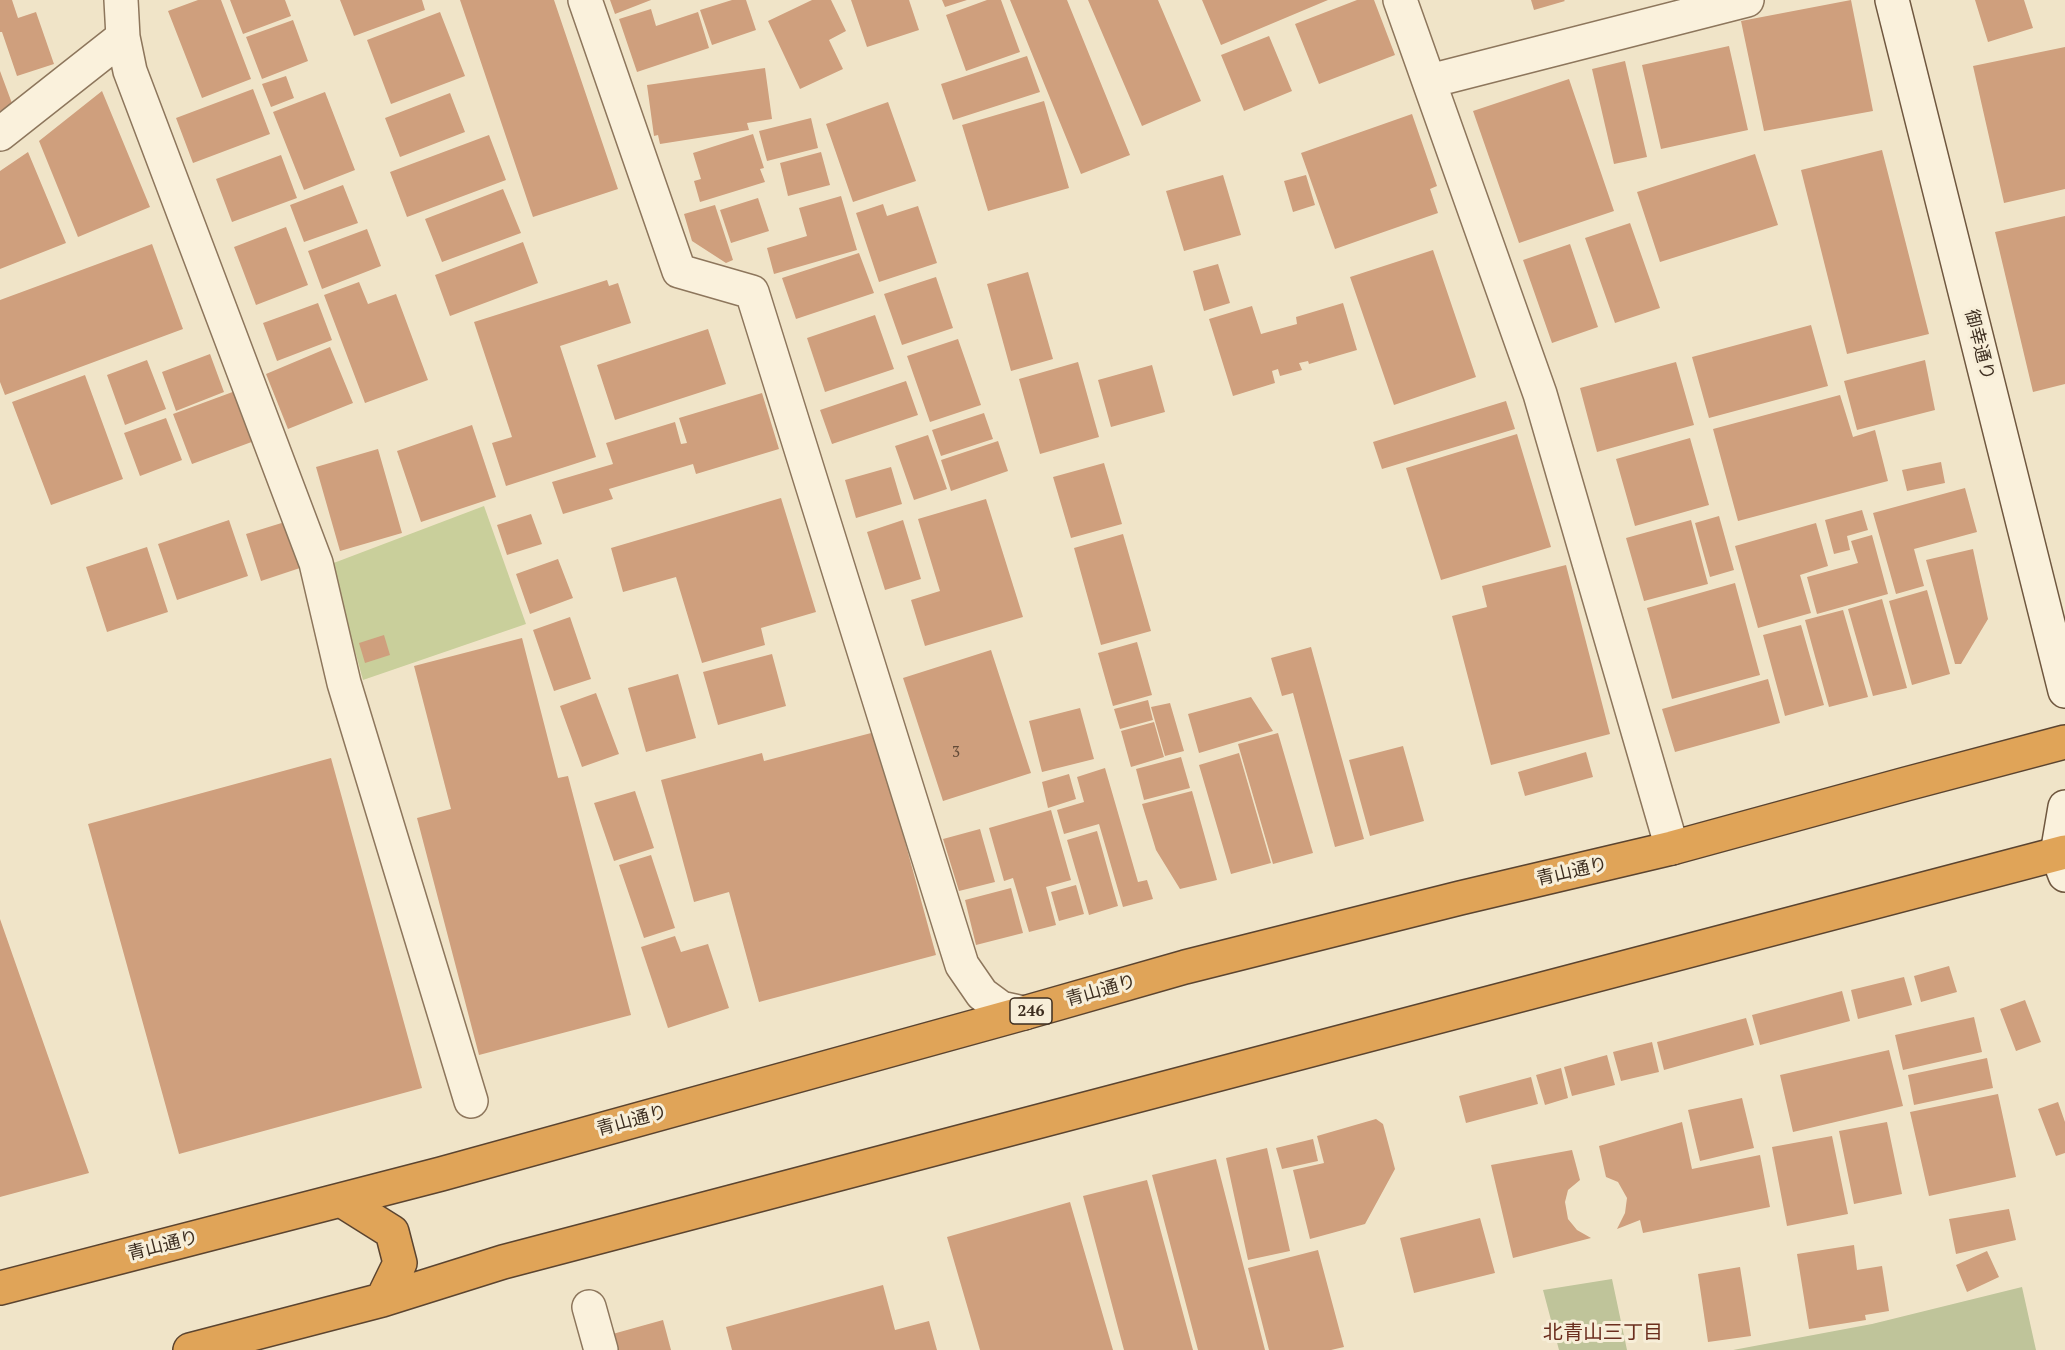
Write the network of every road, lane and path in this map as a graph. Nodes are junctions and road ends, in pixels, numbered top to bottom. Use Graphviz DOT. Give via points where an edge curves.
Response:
graph roads {
  1 [pos="120,0"];
  2 [pos="585,0"];
  3 [pos="1400,0"];
  4 [pos="1747,0"];
  5 [pos="1892,0"];
  6 [pos="123,37"];
  7 [pos="1430,81"];
  8 [pos="0,134"];
  9 [pos="2065,691"];
  10 [pos="2065,742"];
  11 [pos="2065,807"];
  12 [pos="1672,848"];
  13 [pos="2062,860"];
  14 [pos="1024,1014"];
  15 [pos="471,1101"];
  16 [pos="341,1200"];
  17 [pos="0,1288"];
  18 [pos="382,1300"];
  19 [pos="589,1307"];
  20 [pos="190,1350"];
  21 [pos="601,1350"];
  1 -- 6 [label="street"];
  2 -- 14 [label="street" via="679,271 752,292 962,965 982,994 1000,1008"];
  3 -- 7 [label="street"];
  4 -- 7 [label="street"];
  5 -- 9 [label="street, 御幸通り"];
  6 -- 8 [label="street"];
  6 -- 15 [label="street" via="130,71 316,563 344,683"];
  7 -- 12 [label="street" via="1540,394"];
  10 -- 12 [label="highway, 青山通り / 246"];
  11 -- 13 [label="street"];
  12 -- 14 [label="highway, 青山通り / 246" via="1185,967"];
  13 -- 18 [label="highway" via="503,1262"];
  14 -- 16 [label="highway, 青山通り / 246"];
  16 -- 17 [label="highway, 青山通り / 246"];
  16 -- 18 [label="highway" via="392,1232 400,1263"];
  18 -- 20 [label="highway"];
  19 -- 21 [label="street"];
}
